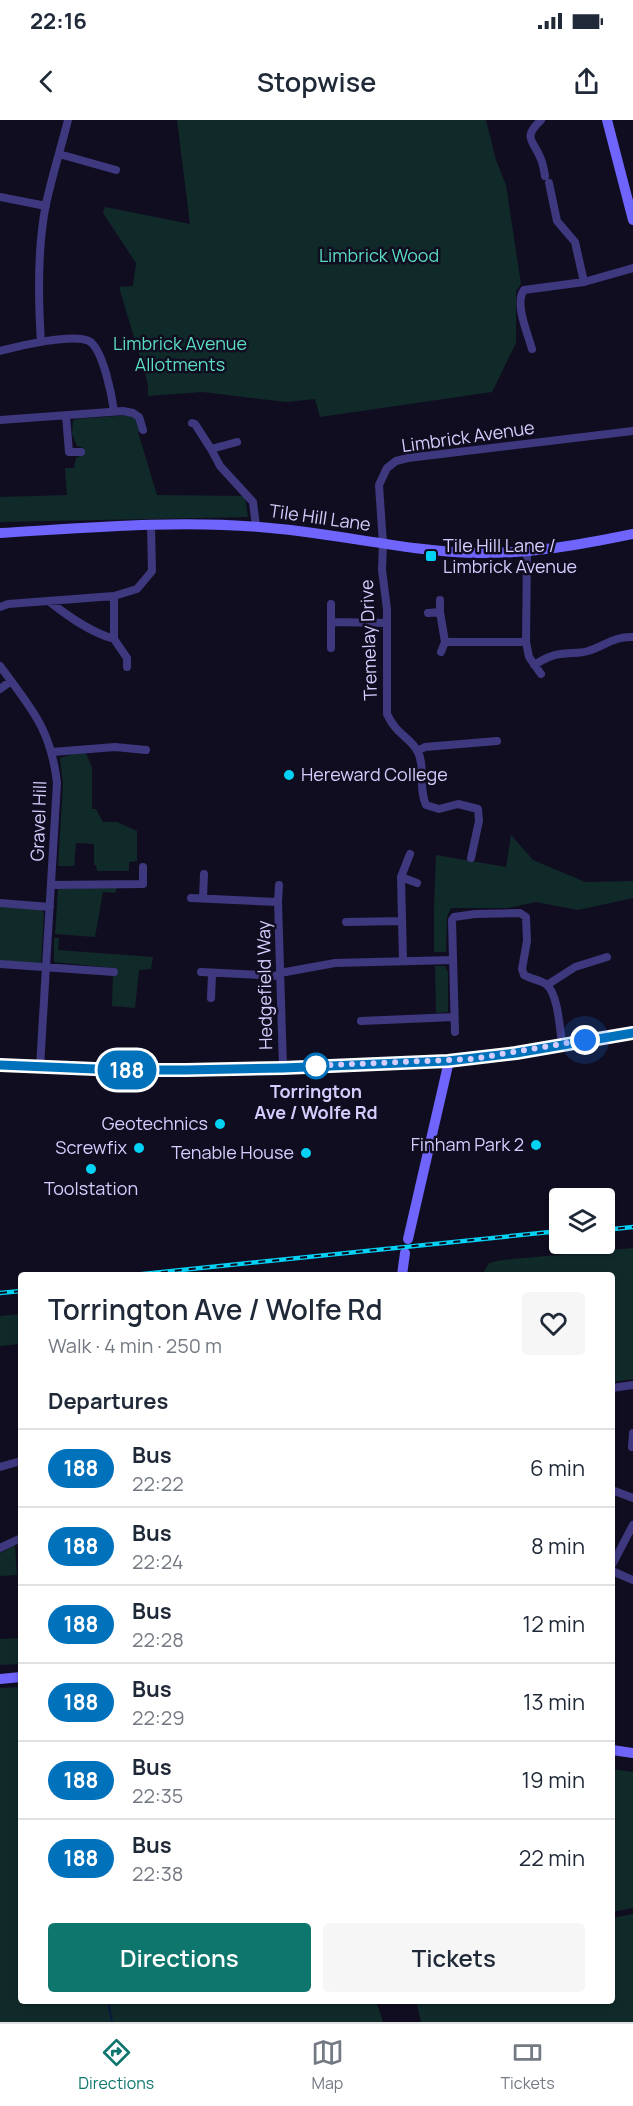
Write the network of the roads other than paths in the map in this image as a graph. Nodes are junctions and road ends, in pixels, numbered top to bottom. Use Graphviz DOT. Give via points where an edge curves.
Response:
graph roads {
  1 [pos="68,120"];
  2 [pos="541,120"];
  3 [pos="607,120"];
  4 [pos="59,154"];
  5 [pos="116,170"];
  6 [pos="0,197"];
  7 [pos="45,206"];
  8 [pos="633,220"];
  9 [pos="633,268"];
  10 [pos="584,282"];
  11 [pos="41,342"];
  12 [pos="532,349"];
  13 [pos="0,351"];
  14 [pos="114,411"];
  15 [pos="66,416"];
  16 [pos="0,420"];
  17 [pos="192,423"];
  18 [pos="142,430"];
  19 [pos="633,431"];
  20 [pos="237,442"];
  21 [pos="211,448"];
  22 [pos="81,452"];
  23 [pos="151,526"];
  24 [pos="256,526"];
  25 [pos="0,532"];
  26 [pos="633,534"];
  27 [pos="384,544"];
  28 [pos="526,551"];
  29 [pos="114,596"];
  30 [pos="440,600"];
  31 [pos="50,602"];
  32 [pos="330,604"];
  33 [pos="0,607"];
  34 [pos="440,612"];
  35 [pos="428,613"];
  36 [pos="331,622"];
  37 [pos="387,623"];
  38 [pos="633,637"];
  39 [pos="114,639"];
  40 [pos="445,642"];
  41 [pos="526,642"];
  42 [pos="331,648"];
  43 [pos="441,652"];
  44 [pos="534,665"];
  45 [pos="0,666"];
  46 [pos="127,667"];
  47 [pos="541,674"];
  48 [pos="11,681"];
  49 [pos="0,689"];
  50 [pos="497,741"];
  51 [pos="146,750"];
  52 [pos="417,751"];
  53 [pos="52,753"];
  54 [pos="410,854"];
  55 [pos="471,858"];
  56 [pos="143,867"];
  57 [pos="204,874"];
  58 [pos="401,877"];
  59 [pos="417,883"];
  60 [pos="51,885"];
  61 [pos="279,885"];
  62 [pos="191,898"];
  63 [pos="202,898"];
  64 [pos="278,902"];
  65 [pos="0,903"];
  66 [pos="50,907"];
  67 [pos="402,921"];
  68 [pos="346,922"];
  69 [pos="607,957"];
  70 [pos="453,960"];
  71 [pos="403,961"];
  72 [pos="0,964"];
  73 [pos="46,968"];
  74 [pos="114,972"];
  75 [pos="201,972"];
  76 [pos="212,974"];
  77 [pos="280,974"];
  78 [pos="547,985"];
  79 [pos="211,998"];
  80 [pos="454,1017"];
  81 [pos="361,1021"];
  82 [pos="455,1032"];
  83 [pos="633,1033"];
  84 [pos="562,1044"];
  85 [pos="448,1061"];
  86 [pos="0,1065"];
  87 [pos="40,1067"];
  88 [pos="283,1068"];
  89 [pos="408,1239"];
  90 [pos="405,1253"];
  91 [pos="402,1272"];
  92 [pos="633,1385"];
  93 [pos="615,1388"];
  94 [pos="633,1433"];
  95 [pos="623,1448"];
  96 [pos="633,1448"];
  97 [pos="18,1462"];
  98 [pos="0,1467"];
  99 [pos="615,1491"];
  100 [pos="633,1498"];
  101 [pos="633,1525"];
  102 [pos="18,1539"];
  103 [pos="0,1548"];
  104 [pos="615,1559"];
  105 [pos="615,1572"];
  106 [pos="633,1580"];
  107 [pos="18,1677"];
  108 [pos="0,1678"];
  109 [pos="615,1750"];
  110 [pos="633,1753"];
  1 -- 4 [label="street"];
  2 -- 10 [label="street" via="530,138 541,159 557,221 574,242"];
  3 -- 8 [label="street"];
  4 -- 5 [label="street"];
  4 -- 7 [label="street"];
  6 -- 7 [label="street"];
  7 -- 11 [label="street" via="39,278"];
  9 -- 10 [label="street"];
  10 -- 12 [label="street" via="521,293 520,306"];
  11 -- 13 [label="street"];
  11 -- 14 [label="street" via="77,339 94,345"];
  14 -- 15 [label="street"];
  14 -- 18 [label="street" via="139,417"];
  15 -- 16 [label="street"];
  15 -- 22 [label="street" via="69,452"];
  17 -- 21 [label="street"];
  19 -- 27 [label="street, Limbrick Avenue" via="399,460 387,468 379,485"];
  20 -- 21 [label="street"];
  21 -- 24 [label="street" via="220,466 253,502"];
  23 -- 24 [label="street, Tile Hill Lane"];
  23 -- 25 [label="street, Tile Hill Lane"];
  23 -- 29 [label="street" via="152,572 137,589"];
  24 -- 27 [label="street, Tile Hill Lane"];
  26 -- 28 [label="street, Tile Hill Lane" via="566,548"];
  27 -- 28 [label="street, Tile Hill Lane" via="476,553"];
  27 -- 37 [label="street, Tremelay Drive" via="381,570"];
  28 -- 41 [label="street"];
  29 -- 31 [label="street"];
  29 -- 39 [label="street"];
  30 -- 34 [label="street"];
  31 -- 33 [label="street"];
  31 -- 39 [label="street" via="84,626"];
  32 -- 36 [label="street"];
  34 -- 35 [label="street"];
  34 -- 40 [label="street"];
  36 -- 37 [label="street"];
  36 -- 42 [label="street"];
  37 -- 52 [label="street, Tremelay Drive" via="387,714 392,725"];
  38 -- 44 [label="street" via="613,639 591,650 560,654"];
  39 -- 46 [label="street" via="127,658"];
  40 -- 41 [label="street"];
  40 -- 43 [label="street"];
  41 -- 44 [label="street"];
  44 -- 47 [label="street"];
  45 -- 48 [label="street, Gravel Hill"];
  48 -- 49 [label="street"];
  48 -- 53 [label="street, Gravel Hill" via="39,719"];
  50 -- 52 [label="street"];
  51 -- 53 [label="street" via="115,747"];
  52 -- 55 [label="street" via="426,806 439,809 458,804 478,809"];
  53 -- 60 [label="street, Gravel Hill" via="57,783"];
  54 -- 58 [label="street"];
  56 -- 60 [label="street, Gravel Hill" via="143,884"];
  57 -- 63 [label="street"];
  58 -- 59 [label="street"];
  58 -- 67 [label="street"];
  60 -- 66 [label="street, Gravel Hill"];
  61 -- 64 [label="street, Hedgefield Way"];
  62 -- 63 [label="street, Hedgefield Way"];
  63 -- 64 [label="street, Hedgefield Way"];
  64 -- 77 [label="street, Hedgefield Way"];
  65 -- 66 [label="street"];
  66 -- 73 [label="street, Gravel Hill"];
  67 -- 68 [label="street"];
  67 -- 71 [label="street"];
  69 -- 78 [label="street" via="575,967"];
  70 -- 71 [label="street"];
  70 -- 78 [label="street" via="454,916 520,913 526,917 527,940 522,969 526,977"];
  70 -- 80 [label="street"];
  71 -- 77 [label="street" via="335,963"];
  72 -- 73 [label="street"];
  73 -- 74 [label="street"];
  73 -- 87 [label="street, Gravel Hill"];
  75 -- 76 [label="street"];
  76 -- 77 [label="street"];
  76 -- 79 [label="street"];
  77 -- 88 [label="street, Hedgefield Way"];
  78 -- 84 [label="street" via="556,1005"];
  80 -- 81 [label="street"];
  80 -- 82 [label="street"];
  83 -- 84 [label="street"];
  84 -- 85 [label="street"];
  85 -- 88 [label="street"];
  85 -- 89 [label="street"];
  86 -- 87 [label="street"];
  87 -- 88 [label="street"];
  90 -- 91 [label="street"];
  92 -- 93 [label="street"];
  94 -- 96 [label="street"];
  95 -- 96 [label="street"];
  97 -- 98 [label="street"];
  99 -- 100 [label="street"];
  101 -- 104 [label="street"];
  102 -- 103 [label="street"];
  105 -- 106 [label="street"];
  107 -- 108 [label="street"];
  109 -- 110 [label="street"];
}
